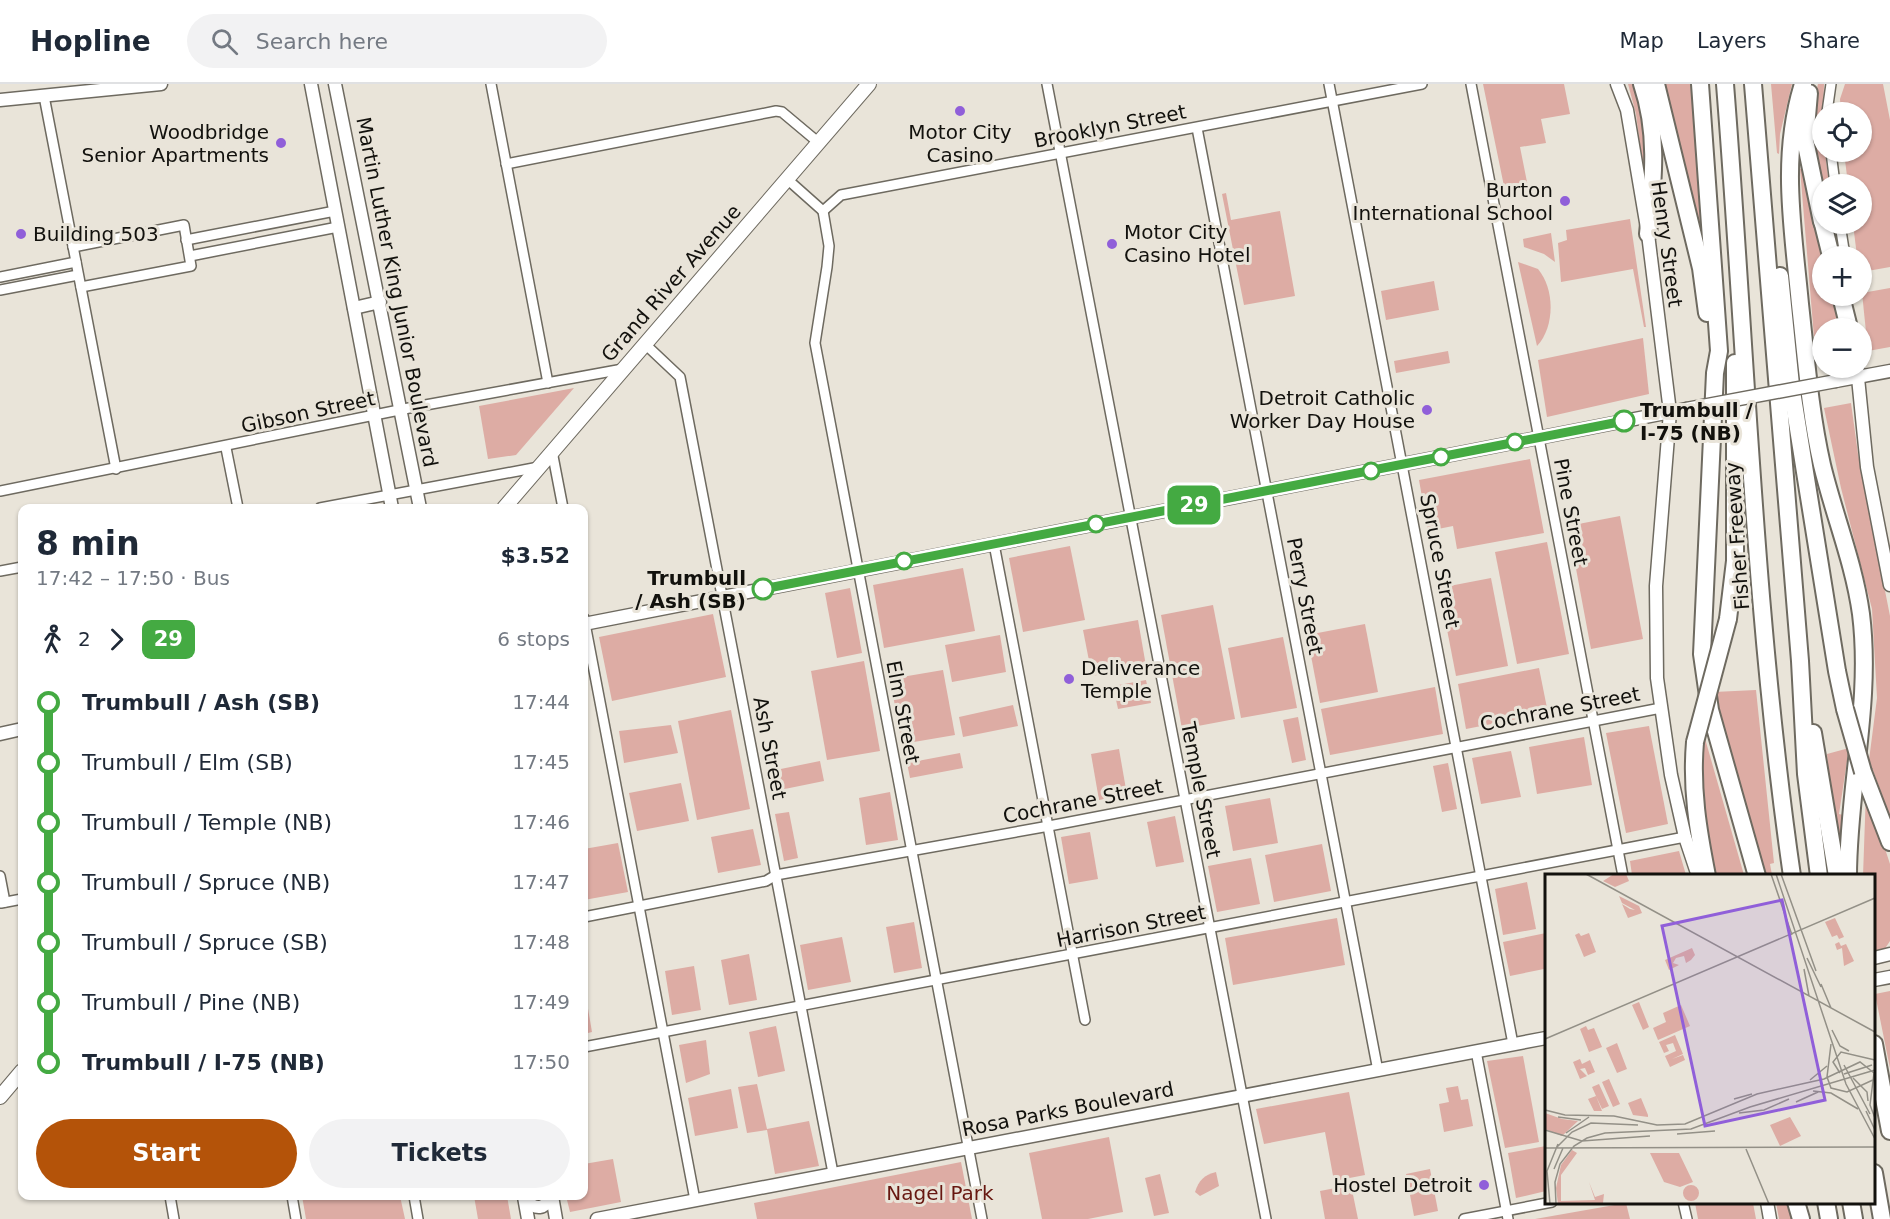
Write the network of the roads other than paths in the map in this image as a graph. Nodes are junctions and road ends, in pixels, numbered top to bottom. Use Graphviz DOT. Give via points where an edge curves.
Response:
graph roads {
  1 [pos="161,84"];
  2 [pos="311,84"];
  3 [pos="334,84"];
  4 [pos="491,84"];
  5 [pos="869,84"];
  6 [pos="1047,84"];
  7 [pos="1329,84"];
  8 [pos="1422,84"];
  9 [pos="1471,84"];
  10 [pos="1617,84"];
  11 [pos="1642,84"];
  12 [pos="1656,84"];
  13 [pos="1700,84"];
  14 [pos="1725,84"];
  15 [pos="1753,84"];
  16 [pos="1803,84"];
  17 [pos="1811,84"];
  18 [pos="1831,84"];
  19 [pos="44,96"];
  20 [pos="0,100"];
  21 [pos="1332,100"];
  22 [pos="1828,102"];
  23 [pos="1197,128"];
  24 [pos="819,143"];
  25 [pos="1061,154"];
  26 [pos="506,164"];
  27 [pos="1760,166"];
  28 [pos="1812,174"];
  29 [pos="788,179"];
  30 [pos="335,211"];
  31 [pos="823,211"];
  32 [pos="338,227"];
  33 [pos="1648,234"];
  34 [pos="186,240"];
  35 [pos="73,247"];
  36 [pos="190,261"];
  37 [pos="76,262"];
  38 [pos="78,274"];
  39 [pos="0,277"];
  40 [pos="81,287"];
  41 [pos="0,290"];
  42 [pos="380,302"];
  43 [pos="354,308"];
  44 [pos="645,344"];
  45 [pos="1744,347"];
  46 [pos="623,369"];
  47 [pos="1890,371"];
  48 [pos="1872,372"];
  49 [pos="1715,373"];
  50 [pos="1843,378"];
  51 [pos="1858,378"];
  52 [pos="548,382"];
  53 [pos="401,411"];
  54 [pos="1670,412"];
  55 [pos="375,416"];
  56 [pos="1539,438"];
  57 [pos="226,448"];
  58 [pos="552,451"];
  59 [pos="1403,464"];
  60 [pos="538,467"];
  61 [pos="116,469"];
  62 [pos="416,490"];
  63 [pos="0,491"];
  64 [pos="1266,491"];
  65 [pos="389,495"];
  66 [pos="237,504"];
  67 [pos="341,504"];
  68 [pos="391,504"];
  69 [pos="419,504"];
  70 [pos="507,504"];
  71 [pos="562,504"];
  72 [pos="1130,517"];
  73 [pos="994,544"];
  74 [pos="18,568"];
  75 [pos="857,570"];
  76 [pos="0,572"];
  77 [pos="1890,585"];
  78 [pos="721,597"];
  79 [pos="588,621"];
  80 [pos="588,643"];
  81 [pos="1800,661"];
  82 [pos="1661,708"];
  83 [pos="1594,722"];
  84 [pos="18,730"];
  85 [pos="0,734"];
  86 [pos="1456,747"];
  87 [pos="1321,773"];
  88 [pos="1185,800"];
  89 [pos="1048,826"];
  90 [pos="1685,837"];
  91 [pos="1890,842"];
  92 [pos="912,850"];
  93 [pos="1618,850"];
  94 [pos="1623,874"];
  95 [pos="1697,874"];
  96 [pos="1707,874"];
  97 [pos="1756,874"];
  98 [pos="1792,874"];
  99 [pos="1819,874"];
  100 [pos="1837,874"];
  101 [pos="1848,874"];
  102 [pos="776,875"];
  103 [pos="0,876"];
  104 [pos="1481,876"];
  105 [pos="18,900"];
  106 [pos="3,903"];
  107 [pos="1345,903"];
  108 [pos="639,906"];
  109 [pos="588,915"];
  110 [pos="1210,928"];
  111 [pos="1073,956"];
  112 [pos="1890,977"];
  113 [pos="937,979"];
  114 [pos="1875,980"];
  115 [pos="801,1006"];
  116 [pos="1085,1020"];
  117 [pos="663,1032"];
  118 [pos="1545,1038"];
  119 [pos="1513,1044"];
  120 [pos="588,1046"];
  121 [pos="1875,1049"];
  122 [pos="1476,1051"];
  123 [pos="1378,1071"];
  124 [pos="18,1075"];
  125 [pos="1,1093"];
  126 [pos="1242,1096"];
  127 [pos="1890,1131"];
  128 [pos="969,1148"];
  129 [pos="832,1173"];
  130 [pos="1875,1180"];
  131 [pos="171,1200"];
  132 [pos="293,1200"];
  133 [pos="415,1200"];
  134 [pos="524,1200"];
  135 [pos="526,1200"];
  136 [pos="549,1200"];
  137 [pos="552,1200"];
  138 [pos="695,1200"];
  139 [pos="1548,1204"];
  140 [pos="1683,1204"];
  141 [pos="1767,1204"];
  142 [pos="1796,1204"];
  143 [pos="1826,1204"];
  144 [pos="1851,1204"];
  145 [pos="1507,1215"];
  146 [pos="174,1219"];
  147 [pos="296,1219"];
  148 [pos="418,1219"];
  149 [pos="528,1219"];
  150 [pos="556,1219"];
  151 [pos="597,1219"];
  152 [pos="982,1219"];
  153 [pos="1266,1219"];
  154 [pos="1464,1219"];
  155 [pos="1687,1219"];
  156 [pos="1770,1219"];
  157 [pos="1801,1219"];
  158 [pos="1829,1219"];
  159 [pos="1854,1219"];
  160 [pos="1881,1219"];
  1 -- 19 [label="street"];
  2 -- 30 [label="street"];
  3 -- 42 [label="street, Martin Luther King Junior Boulevard"];
  4 -- 26 [label="street"];
  5 -- 24 [label="main road, Grand River Avenue"];
  6 -- 25 [label="street, Temple Street"];
  7 -- 21 [label="street, Spruce Street"];
  8 -- 21 [label="street, Brooklyn Street"];
  9 -- 56 [label="street, Pine Street"];
  10 -- 33 [label="street, Henry Street" via="1627,110"];
  11 -- 33 [label="highway" via="1654,132"];
  12 -- 49 [label="highway" via="1701,268"];
  13 -- 49 [label="highway" via="1719,351"];
  14 -- 45 [label="highway, Fisher Freeway"];
  15 -- 27 [label="highway"];
  16 -- 101 [label="highway" via="1793,116 1788,171 1808,380 1822,463 1856,584 1864,652 1865,690 1851,803"];
  17 -- 28 [label="highway" via="1805,140"];
  18 -- 22 [label="street"];
  19 -- 20 [label="street"];
  19 -- 35 [label="street"];
  21 -- 23 [label="street, Brooklyn Street"];
  21 -- 59 [label="street, Spruce Street"];
  23 -- 25 [label="street, Brooklyn Street"];
  23 -- 64 [label="street, Perry Street"];
  24 -- 26 [label="street" via="776,111"];
  24 -- 29 [label="main road, Grand River Avenue"];
  25 -- 31 [label="street, Brooklyn Street" via="841,195"];
  25 -- 72 [label="street, Temple Street"];
  26 -- 52 [label="street"];
  27 -- 81 [label="highway"];
  27 -- 91 [label="highway, bridge" via="1778,249 1791,385 1831,637 1863,772"];
  29 -- 31 [label="street"];
  29 -- 44 [label="main road, Grand River Avenue"];
  30 -- 32 [label="street"];
  30 -- 34 [label="street"];
  31 -- 75 [label="street, Elm Street" via="827,267 815,343"];
  32 -- 36 [label="street"];
  32 -- 43 [label="street"];
  33 -- 54 [label="street, Henry Street"];
  34 -- 35 [label="street" via="184,225"];
  34 -- 36 [label="street"];
  35 -- 37 [label="street"];
  36 -- 40 [label="street"];
  37 -- 38 [label="street"];
  37 -- 39 [label="street"];
  38 -- 40 [label="street"];
  38 -- 41 [label="street"];
  40 -- 61 [label="street"];
  42 -- 43 [label="street"];
  42 -- 53 [label="street, Martin Luther King Junior Boulevard"];
  43 -- 55 [label="street"];
  44 -- 46 [label="main road, Grand River Avenue"];
  44 -- 78 [label="street, Ash Street" via="680,377"];
  45 -- 96 [label="highway, bridge" via="1735,358 1736,561 1728,619 1695,742 1694,812"];
  45 -- 98 [label="highway, Fisher Freeway" via="1768,669"];
  46 -- 52 [label="street, Gibson Street"];
  46 -- 58 [label="main road, Grand River Avenue"];
  47 -- 48 [label="street"];
  49 -- 97 [label="highway" via="1702,654 1710,710"];
  50 -- 54 [label="street, bridge"];
  51 -- 77 [label="street" via="1867,467"];
  52 -- 53 [label="street, Gibson Street"];
  53 -- 55 [label="street, Gibson Street"];
  53 -- 62 [label="street, Martin Luther King Junior Boulevard"];
  54 -- 56 [label="street"];
  54 -- 82 [label="street, Henry Street" via="1656,586 1655,644"];
  55 -- 57 [label="street, Gibson Street"];
  55 -- 65 [label="street"];
  56 -- 59 [label="street"];
  56 -- 83 [label="street, Pine Street"];
  57 -- 61 [label="street, Gibson Street"];
  57 -- 66 [label="street"];
  58 -- 60 [label="main road, Grand River Avenue"];
  58 -- 71 [label="street"];
  59 -- 64 [label="street"];
  59 -- 86 [label="street, Spruce Street"];
  60 -- 62 [label="street"];
  60 -- 70 [label="main road, Grand River Avenue"];
  61 -- 63 [label="street, Gibson Street"];
  62 -- 65 [label="street"];
  62 -- 69 [label="street, Martin Luther King Junior Boulevard"];
  64 -- 72 [label="street"];
  64 -- 87 [label="street, Perry Street"];
  65 -- 67 [label="street"];
  65 -- 68 [label="street"];
  72 -- 73 [label="street"];
  72 -- 88 [label="street, Temple Street"];
  73 -- 75 [label="street"];
  73 -- 89 [label="street"];
  74 -- 76 [label="street"];
  75 -- 78 [label="street"];
  75 -- 92 [label="street, Elm Street"];
  78 -- 79 [label="street"];
  78 -- 102 [label="street, Ash Street"];
  80 -- 108 [label="street"];
  81 -- 99 [label="highway" via="1806,774"];
  81 -- 100 [label="highway"];
  82 -- 83 [label="street, Cochrane Street"];
  82 -- 90 [label="street, Henry Street"];
  83 -- 86 [label="street, Cochrane Street"];
  83 -- 93 [label="street, Pine Street"];
  84 -- 85 [label="street"];
  86 -- 87 [label="street, Cochrane Street"];
  86 -- 104 [label="street, Spruce Street"];
  87 -- 88 [label="street, Cochrane Street"];
  87 -- 107 [label="street, Perry Street"];
  88 -- 89 [label="street, Cochrane Street"];
  88 -- 110 [label="street, Temple Street"];
  89 -- 92 [label="street, Cochrane Street"];
  89 -- 111 [label="street"];
  90 -- 93 [label="street, Harrison Street"];
  90 -- 95 [label="street, Henry Street"];
  92 -- 102 [label="street, Cochrane Street"];
  92 -- 113 [label="street, Elm Street"];
  93 -- 94 [label="street, Pine Street"];
  93 -- 104 [label="street, Harrison Street"];
  102 -- 108 [label="street, Cochrane Street" via="766,881"];
  102 -- 115 [label="street, Ash Street"];
  103 -- 106 [label="street"];
  104 -- 107 [label="street, Harrison Street"];
  104 -- 119 [label="street, Spruce Street"];
  105 -- 106 [label="street"];
  107 -- 110 [label="street, Harrison Street"];
  107 -- 123 [label="street, Perry Street"];
  108 -- 109 [label="street, Cochrane Street"];
  108 -- 117 [label="street"];
  110 -- 111 [label="street, Harrison Street"];
  110 -- 126 [label="street, Temple Street"];
  111 -- 113 [label="street, Harrison Street"];
  111 -- 116 [label="street"];
  112 -- 114 [label="street"];
  113 -- 115 [label="street, Harrison Street"];
  113 -- 128 [label="street, Elm Street"];
  115 -- 117 [label="street, Harrison Street"];
  115 -- 129 [label="street, Ash Street"];
  117 -- 120 [label="street, Harrison Street"];
  117 -- 138 [label="street"];
  118 -- 119 [label="street, Rosa Parks Boulevard"];
  119 -- 122 [label="street, Rosa Parks Boulevard"];
  121 -- 127 [label="highway"];
  122 -- 123 [label="street, Rosa Parks Boulevard"];
  122 -- 145 [label="street"];
  123 -- 126 [label="street, Rosa Parks Boulevard"];
  124 -- 125 [label="main road"];
  126 -- 128 [label="street, Rosa Parks Boulevard"];
  126 -- 153 [label="street, Temple Street"];
  128 -- 129 [label="street, Rosa Parks Boulevard"];
  128 -- 152 [label="street, Elm Street"];
  129 -- 138 [label="street, Rosa Parks Boulevard"];
  130 -- 160 [label="highway"];
  131 -- 146 [label="street"];
  132 -- 147 [label="street"];
  133 -- 148 [label="street"];
  134 -- 149 [label="street"];
  135 -- 136 [label="street" via="534,1207"];
  137 -- 150 [label="street"];
  138 -- 151 [label="street, Rosa Parks Boulevard"];
  139 -- 145 [label="street"];
  140 -- 155 [label="street"];
  141 -- 156 [label="street"];
  142 -- 157 [label="highway"];
  143 -- 158 [label="highway"];
  144 -- 159 [label="highway"];
  145 -- 154 [label="street"];
}
